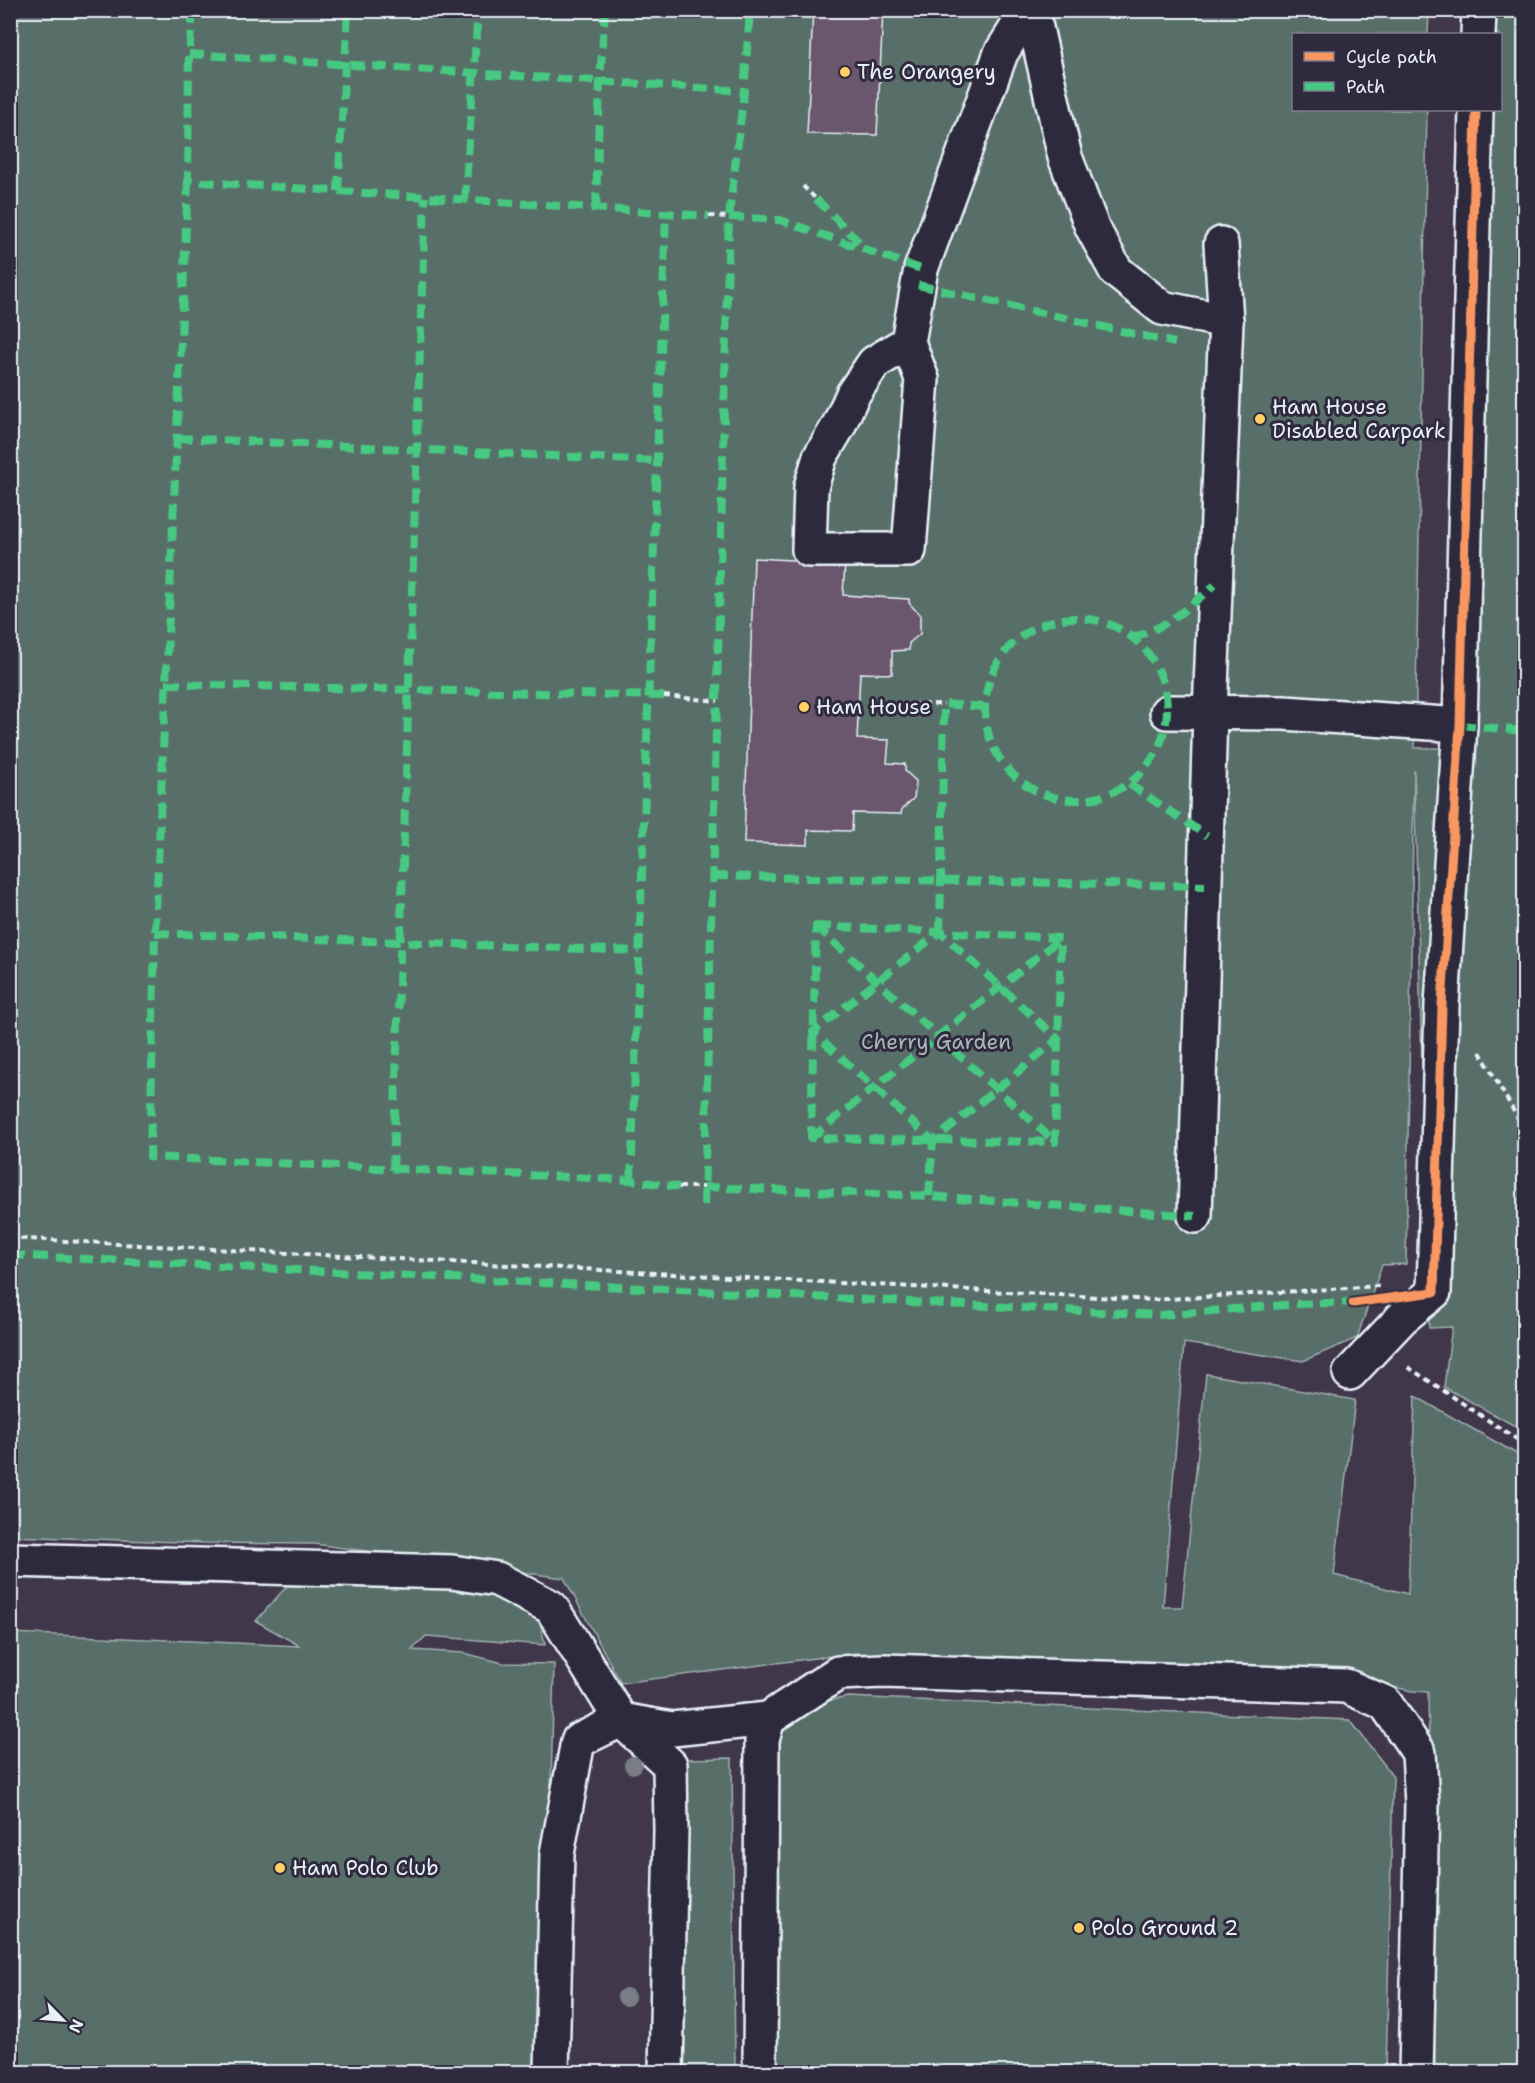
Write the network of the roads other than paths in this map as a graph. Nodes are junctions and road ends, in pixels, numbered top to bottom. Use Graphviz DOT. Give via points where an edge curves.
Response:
graph roads {
  1 [pos="1030,10"];
  2 [pos="1479,10"];
  3 [pos="1478,33"];
  4 [pos="1476,111"];
  5 [pos="1221,244"];
  6 [pos="1226,321"];
  7 [pos="908,342"];
  8 [pos="1167,712"];
  9 [pos="1210,713"];
  10 [pos="1460,725"];
  11 [pos="1195,1215"];
  12 [pos="1350,1373"];
  13 [pos="10,1560"];
  14 [pos="768,1719"];
  15 [pos="621,1720"];
  16 [pos="552,2073"];
  17 [pos="666,2073"];
  18 [pos="760,2073"];
  19 [pos="1416,2073"];
  1 -- 6 [label="lane" via="1065,157 1092,227 1116,271 1162,308"];
  1 -- 7 [label="lane" via="1001,53 963,153 921,269"];
  2 -- 3 [label="lane"];
  4 -- 10 [label="lane"];
  5 -- 6 [label="lane"];
  6 -- 9 [label="lane"];
  7 -- 7 [label="lane" via="922,380 909,550 809,550 811,487 820,457 874,363"];
  8 -- 9 [label="lane"];
  9 -- 10 [label="lane" via="1284,713"];
  9 -- 11 [label="lane"];
  10 -- 12 [label="lane" via="1442,1005 1434,1292 1402,1318"];
  13 -- 15 [label="lane" via="452,1572 497,1579 551,1606"];
  14 -- 15 [label="lane" via="672,1729"];
  14 -- 18 [label="lane" via="762,1740"];
  14 -- 19 [label="lane" via="838,1673 883,1671 1346,1686 1384,1702 1419,1753 1422,1803"];
  15 -- 16 [label="lane" via="578,1742 557,1854"];
  15 -- 17 [label="lane" via="670,1764"];
}
